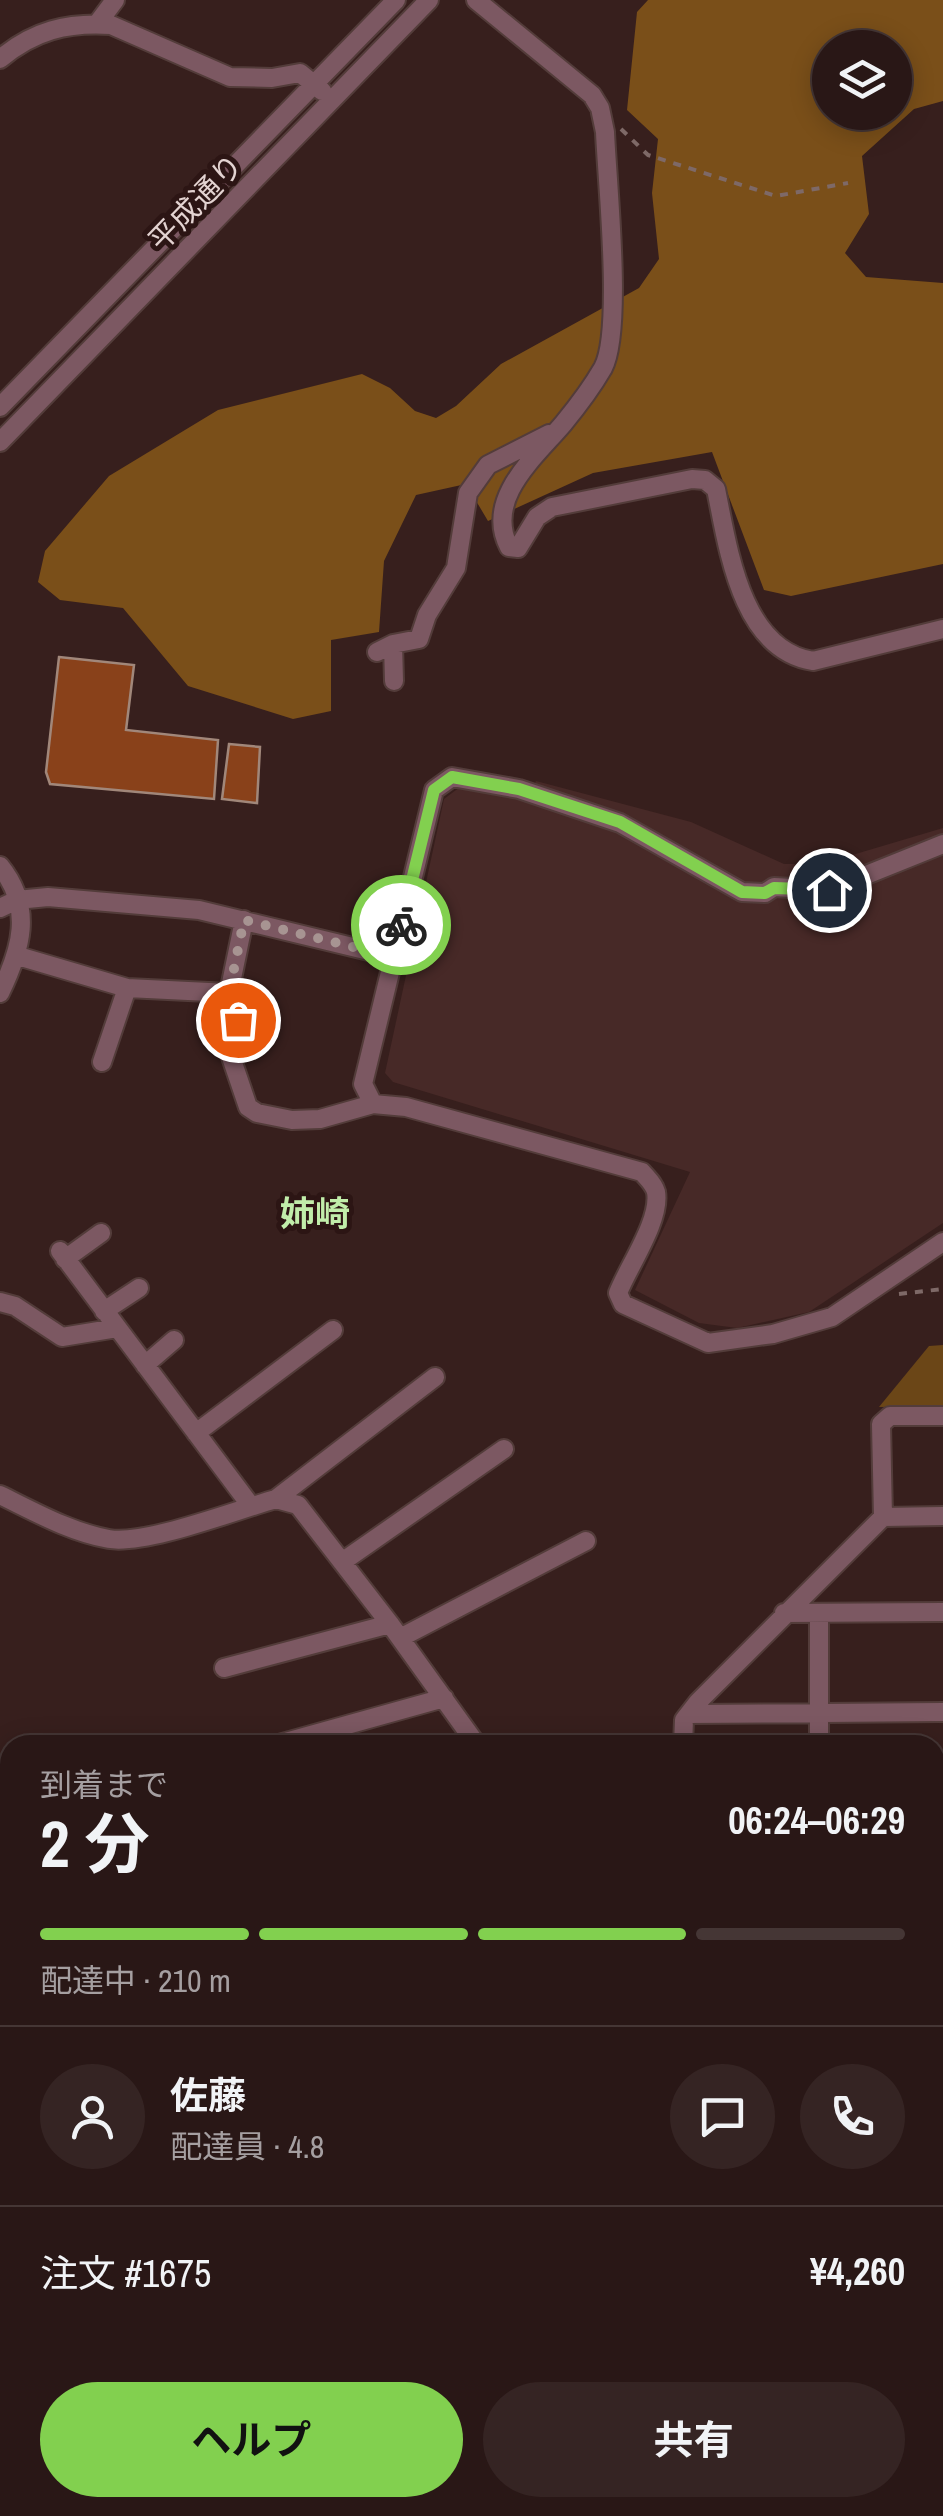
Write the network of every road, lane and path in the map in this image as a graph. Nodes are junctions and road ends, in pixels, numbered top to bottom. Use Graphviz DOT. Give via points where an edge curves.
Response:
graph roads {
  1 [pos="115,0"];
  2 [pos="396,0"];
  3 [pos="430,0"];
  4 [pos="476,0"];
  5 [pos="97,24"];
  6 [pos="0,60"];
  7 [pos="314,84"];
  8 [pos="334,102"];
  9 [pos="648,155"];
  10 [pos="848,183"];
  11 [pos="0,407"];
  12 [pos="558,430"];
  13 [pos="0,442"];
  14 [pos="943,630"];
  15 [pos="394,680"];
  16 [pos="943,844"];
  17 [pos="0,866"];
  18 [pos="8,904"];
  19 [pos="244,920"];
  20 [pos="18,956"];
  21 [pos="394,957"];
  22 [pos="127,988"];
  23 [pos="0,993"];
  24 [pos="229,993"];
  25 [pos="102,1062"];
  26 [pos="373,1104"];
  27 [pos="100,1233"];
  28 [pos="943,1242"];
  29 [pos="139,1288"];
  30 [pos="943,1288"];
  31 [pos="884,1295"];
  32 [pos="0,1302"];
  33 [pos="104,1310"];
  34 [pos="117,1328"];
  35 [pos="334,1330"];
  36 [pos="174,1340"];
  37 [pos="145,1365"];
  38 [pos="435,1378"];
  39 [pos="943,1416"];
  40 [pos="196,1432"];
  41 [pos="504,1449"];
  42 [pos="0,1495"];
  43 [pos="276,1498"];
  44 [pos="251,1506"];
  45 [pos="943,1516"];
  46 [pos="883,1518"];
  47 [pos="586,1541"];
  48 [pos="342,1562"];
  49 [pos="943,1612"];
  50 [pos="784,1613"];
  51 [pos="819,1613"];
  52 [pos="395,1631"];
  53 [pos="224,1668"];
  54 [pos="444,1698"];
  55 [pos="943,1712"];
  56 [pos="819,1713"];
  57 [pos="688,1714"];
  58 [pos="311,1735"];
  59 [pos="470,1735"];
  60 [pos="683,1735"];
  61 [pos="819,1735"];
  1 -- 5 [label="street"];
  2 -- 7 [label="street, 平成通り"];
  3 -- 8 [label="street, 平成通り"];
  4 -- 12 [label="street" via="592,95 605,132 610,338 605,365"];
  5 -- 6 [label="street" via="33,35"];
  5 -- 7 [label="street" via="230,77 300,73"];
  7 -- 8 [label="street"];
  7 -- 11 [label="street, 平成通り"];
  8 -- 13 [label="street, 平成通り"];
  9 -- 10 [label="path" via="776,196"];
  12 -- 14 [label="street" via="521,471 504,506 509,547 518,548 537,516 552,507 705,480 716,489 740,592 772,642 793,658 813,661"];
  12 -- 15 [label="street" via="488,466 468,494 456,568 419,639 385,648"];
  16 -- 21 [label="street" via="829,890 742,892 620,822 529,792 452,777 434,790"];
  17 -- 18 [label="street" via="10,878"];
  18 -- 19 [label="street" via="82,898"];
  18 -- 20 [label="street" via="21,927"];
  19 -- 21 [label="street"];
  19 -- 24 [label="street"];
  20 -- 22 [label="street"];
  20 -- 23 [label="street"];
  21 -- 26 [label="street" via="363,1084"];
  22 -- 24 [label="street"];
  22 -- 25 [label="street"];
  24 -- 26 [label="street" via="238,1020 231,1057 248,1107 257,1114 320,1119"];
  26 -- 28 [label="street" via="406,1107 642,1172 656,1188 656,1202 618,1292 623,1304 708,1343 832,1317"];
  27 -- 33 [label="street" via="62,1255"];
  29 -- 33 [label="street"];
  30 -- 31 [label="path"];
  32 -- 34 [label="street" via="62,1337"];
  33 -- 34 [label="street"];
  34 -- 37 [label="street"];
  35 -- 40 [label="street"];
  36 -- 37 [label="street"];
  37 -- 40 [label="street"];
  38 -- 43 [label="street"];
  39 -- 46 [label="street" via="890,1416 882,1424"];
  40 -- 44 [label="street"];
  41 -- 48 [label="street"];
  42 -- 44 [label="street" via="76,1531 114,1540"];
  43 -- 44 [label="street"];
  43 -- 48 [label="street" via="298,1505"];
  45 -- 46 [label="street"];
  46 -- 50 [label="street"];
  47 -- 52 [label="street"];
  48 -- 52 [label="street"];
  49 -- 51 [label="street"];
  50 -- 51 [label="street"];
  50 -- 57 [label="street"];
  51 -- 56 [label="street"];
  52 -- 53 [label="street"];
  52 -- 54 [label="street"];
  54 -- 58 [label="street"];
  54 -- 59 [label="street"];
  55 -- 56 [label="street"];
  56 -- 57 [label="street"];
  56 -- 61 [label="street"];
  57 -- 60 [label="street"];
}
